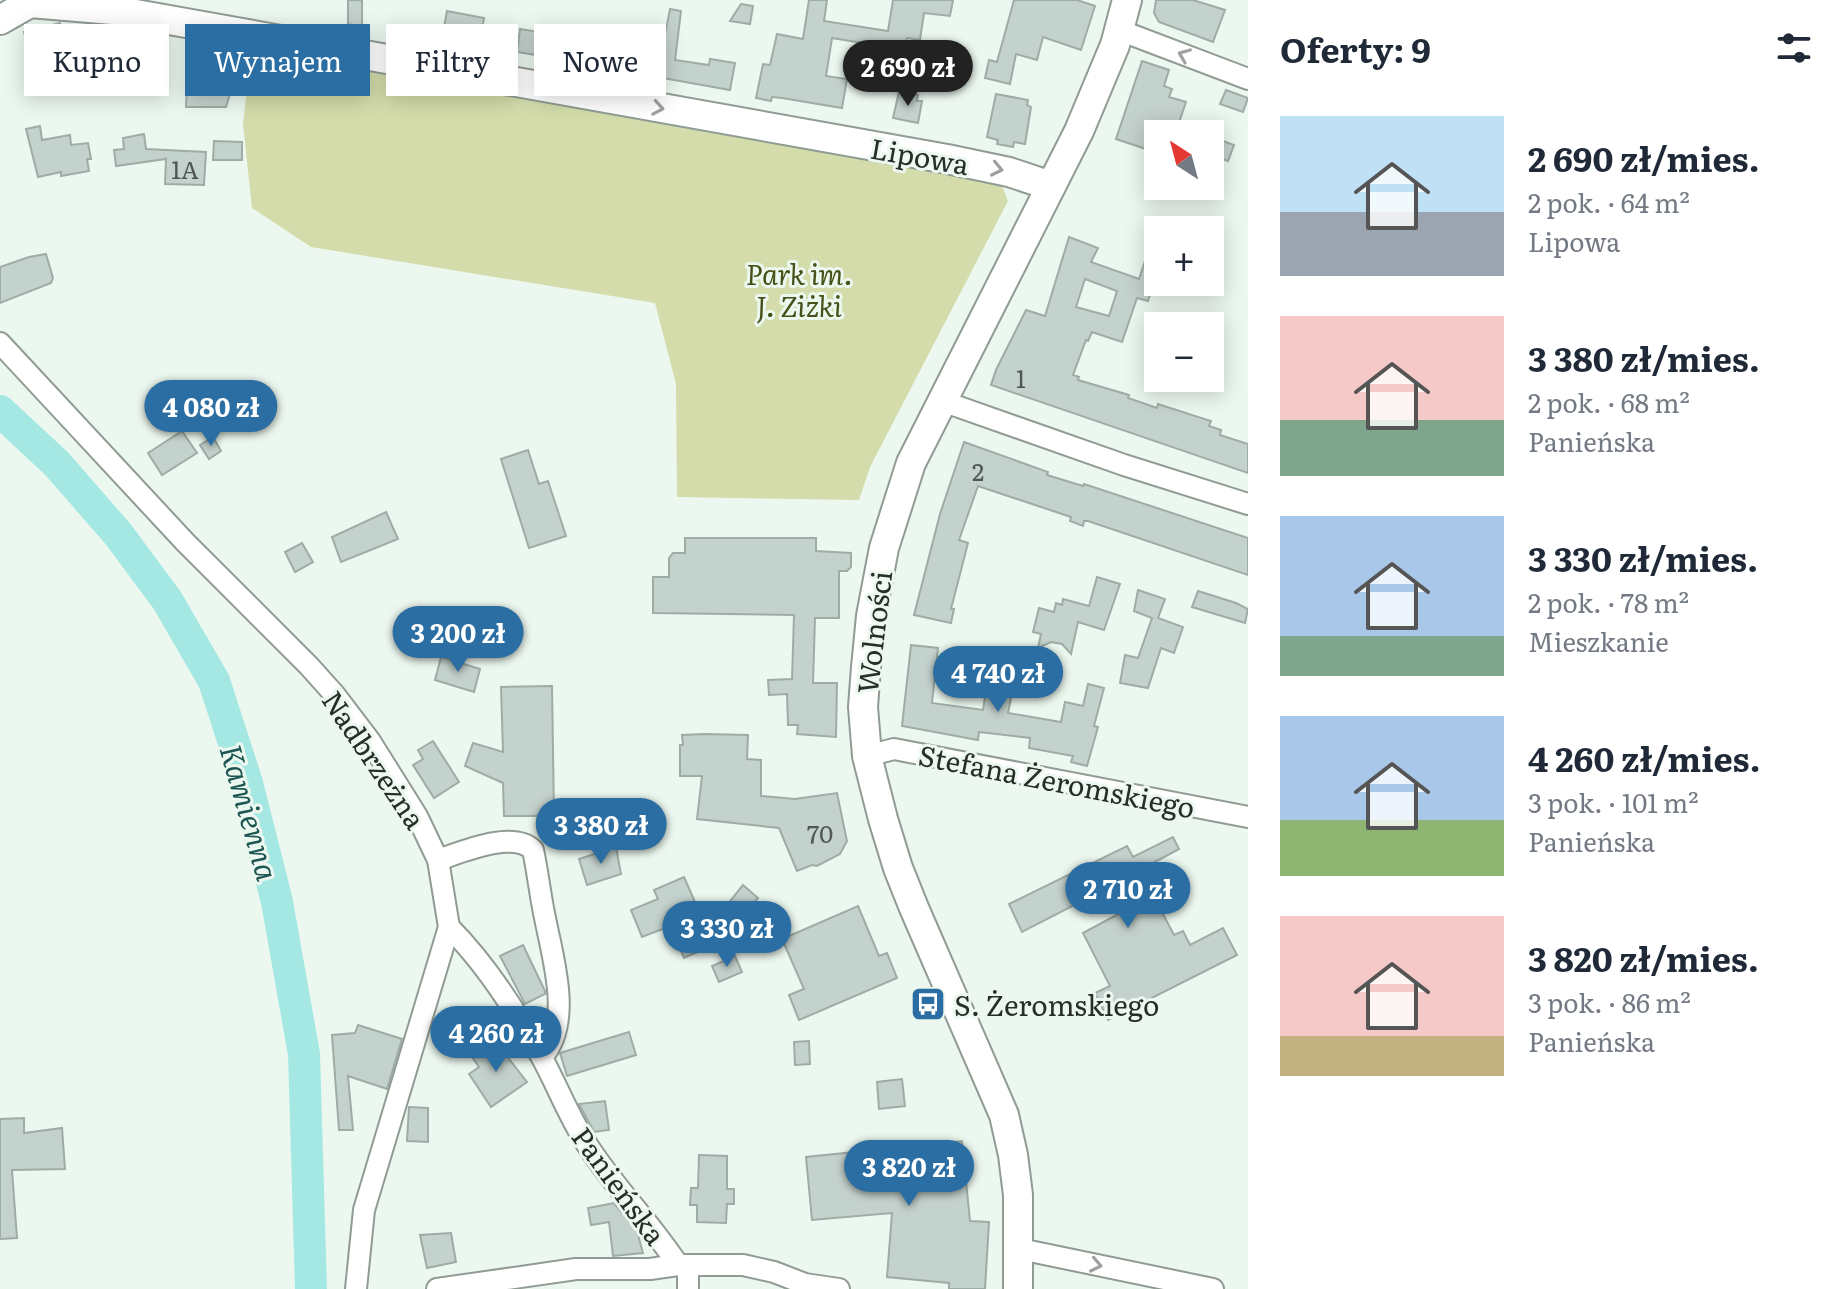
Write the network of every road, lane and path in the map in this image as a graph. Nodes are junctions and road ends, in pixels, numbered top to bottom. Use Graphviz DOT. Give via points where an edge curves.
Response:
graph roads {
  1 [pos="1127,0"];
  2 [pos="32,1"];
  3 [pos="0,20"];
  4 [pos="1119,30"];
  5 [pos="1248,79"];
  6 [pos="1051,186"];
  7 [pos="0,343"];
  8 [pos="942,401"];
  9 [pos="1248,504"];
  10 [pos="867,756"];
  11 [pos="1248,817"];
  12 [pos="438,860"];
  13 [pos="449,927"];
  14 [pos="542,1057"];
  15 [pos="1020,1249"];
  16 [pos="683,1265"];
  17 [pos="356,1289"];
  18 [pos="437,1289"];
  19 [pos="688,1289"];
  20 [pos="839,1289"];
  21 [pos="1018,1289"];
  22 [pos="1213,1289"];
  1 -- 4 [label="street, Wolności"];
  2 -- 3 [label="street"];
  2 -- 6 [label="street, Lipowa, one-way" via="113,10 947,159"];
  5 -- 4 [label="street, one-way"];
  4 -- 6 [label="street, Wolności"];
  6 -- 8 [label="street, Wolności"];
  7 -- 12 [label="street, Nadbrzeżna" via="335,695 417,816"];
  8 -- 9 [label="street"];
  8 -- 10 [label="street, Wolności" via="911,463 884,548 866,667"];
  10 -- 11 [label="street, Stefana Żeromskiego" via="894,749"];
  10 -- 15 [label="street, Wolności" via="898,868 1004,1115 1017,1181"];
  12 -- 13 [label="street, Nadbrzeżna"];
  12 -- 14 [label="street" via="510,841 533,850 559,1002 550,1048"];
  13 -- 14 [label="street, Panieńska" via="467,945"];
  13 -- 17 [label="street, Nadbrzeżna" via="364,1210"];
  14 -- 16 [label="street, Panieńska" via="587,1145"];
  15 -- 21 [label="street, Wolności"];
  15 -- 22 [label="street, one-way"];
  16 -- 18 [label="street" via="576,1269"];
  16 -- 19 [label="street"];
  16 -- 20 [label="street, Panieńska" via="743,1265"];
}
